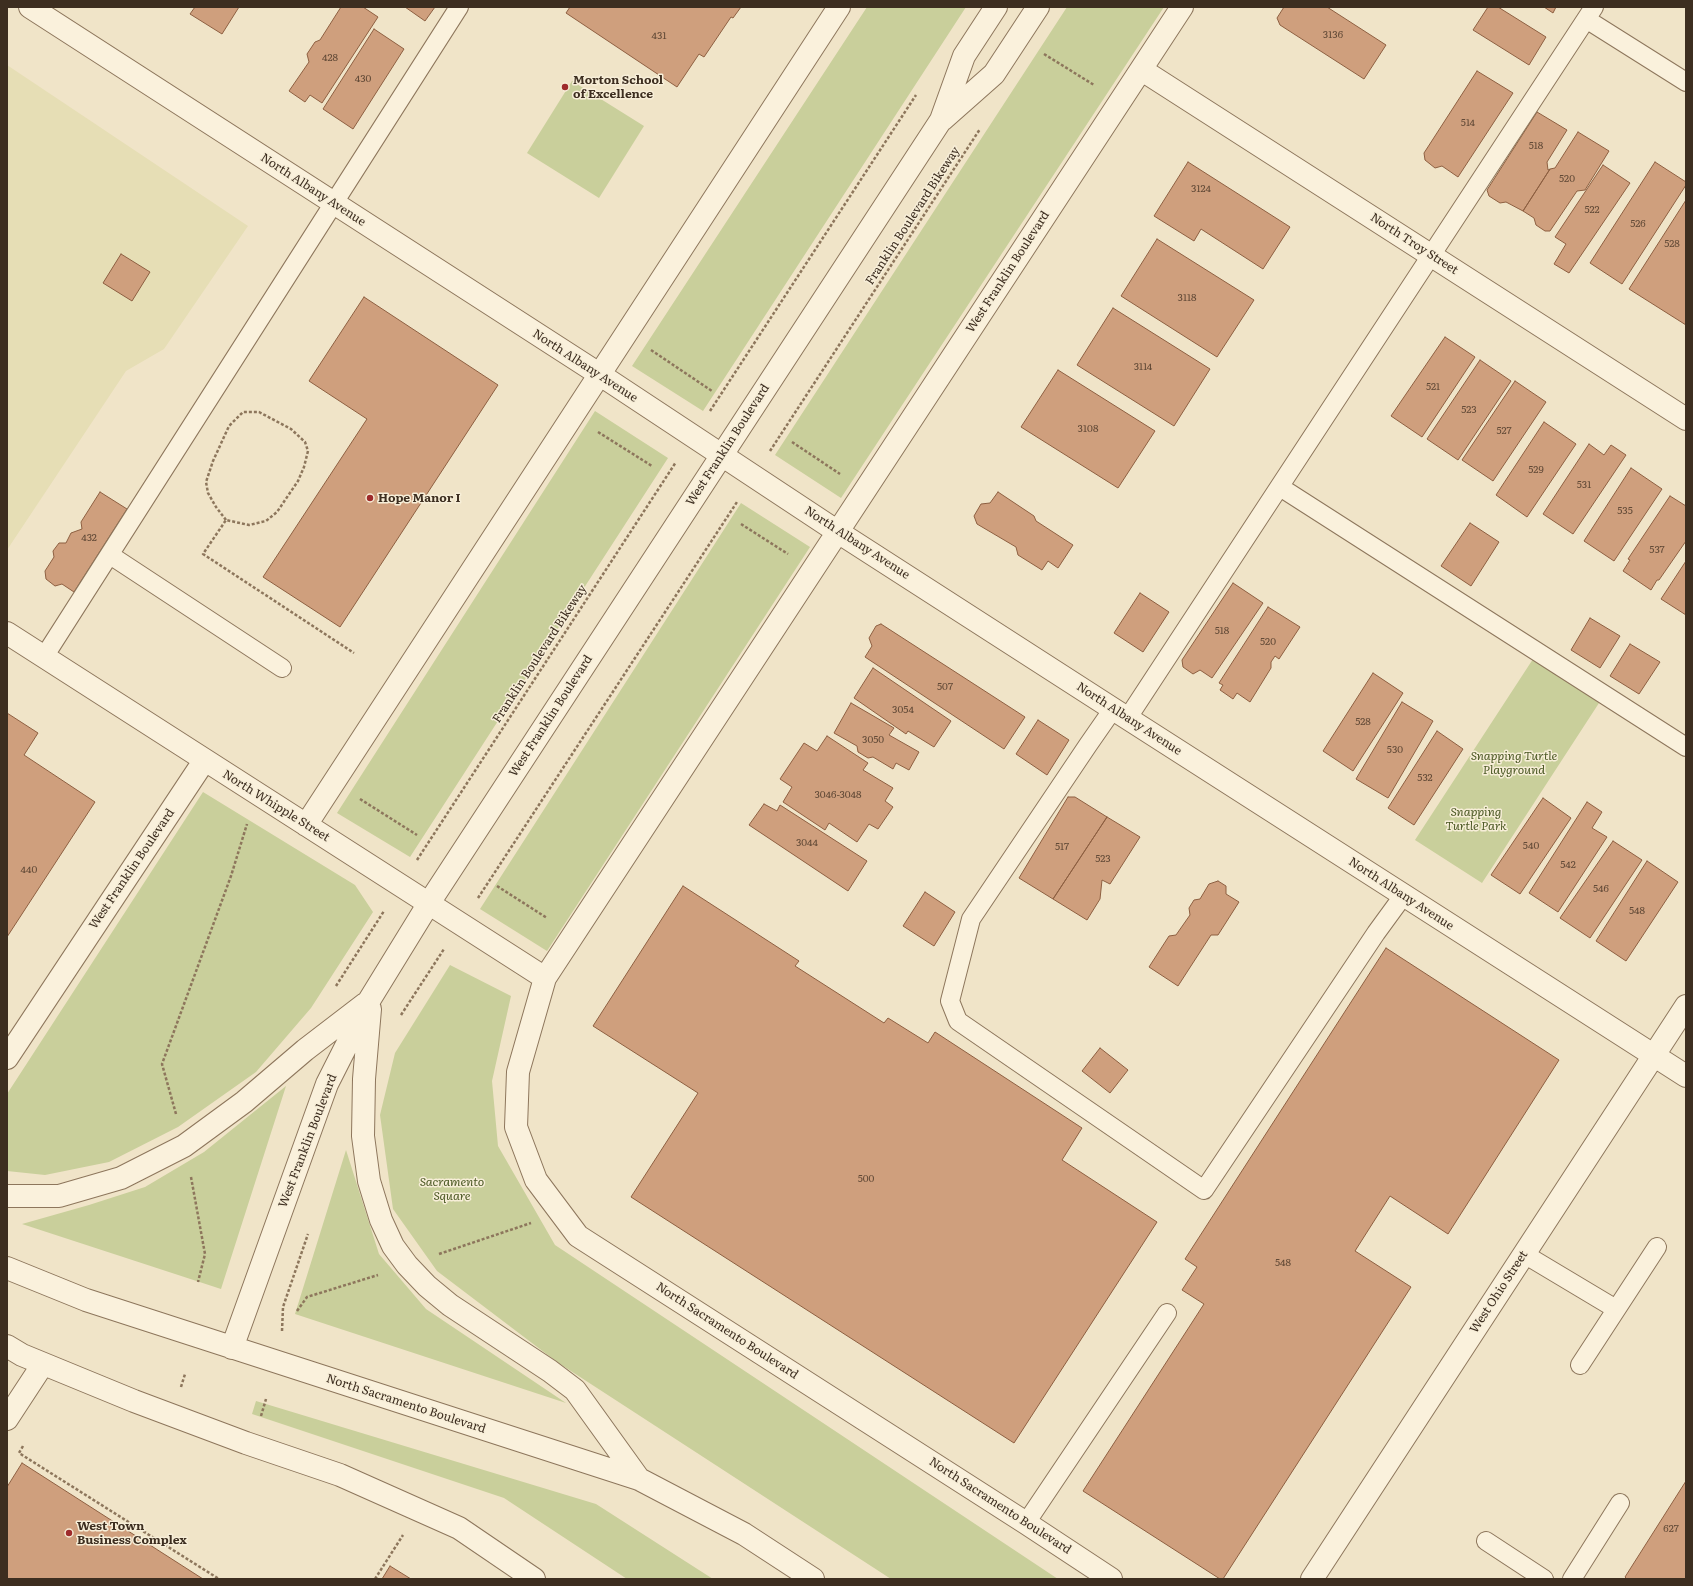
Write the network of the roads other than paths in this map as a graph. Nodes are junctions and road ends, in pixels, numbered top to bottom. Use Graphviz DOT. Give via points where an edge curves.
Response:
graph roads {
  1 [pos="30,7"];
  2 [pos="459,7"];
  3 [pos="839,7"];
  4 [pos="996,7"];
  5 [pos="1038,7"];
  6 [pos="1182,7"];
  7 [pos="1590,13"];
  8 [pos="1142,70"];
  9 [pos="1686,82"];
  10 [pos="941,120"];
  11 [pos="333,203"];
  12 [pos="1430,255"];
  13 [pos="599,374"];
  14 [pos="1686,419"];
  15 [pos="722,454"];
  16 [pos="1280,487"];
  17 [pos="838,532"];
  18 [pos="110,555"];
  19 [pos="7,633"];
  20 [pos="44,657"];
  21 [pos="282,668"];
  22 [pos="1120,714"];
  23 [pos="1686,747"];
  24 [pos="204,761"];
  25 [pos="306,825"];
  26 [pos="1403,896"];
  27 [pos="428,903"];
  28 [pos="545,978"];
  29 [pos="370,999"];
  30 [pos="1686,1006"];
  31 [pos="1654,1055"];
  32 [pos="7,1058"];
  33 [pos="1686,1076"];
  34 [pos="7,1196"];
  35 [pos="1657,1247"];
  36 [pos="1524,1254"];
  37 [pos="7,1268"];
  38 [pos="1616,1309"];
  39 [pos="1167,1313"];
  40 [pos="7,1346"];
  41 [pos="232,1348"];
  42 [pos="44,1364"];
  43 [pos="1580,1365"];
  44 [pos="7,1419"];
  45 [pos="638,1479"];
  46 [pos="1620,1504"];
  47 [pos="1026,1523"];
  48 [pos="1486,1541"];
  49 [pos="534,1579"];
  50 [pos="813,1579"];
  51 [pos="1111,1579"];
  52 [pos="1312,1579"];
  53 [pos="1544,1579"];
  54 [pos="1572,1579"];
  1 -- 11 [label="street, North Albany Avenue"];
  2 -- 11 [label="lane"];
  3 -- 13 [label="street"];
  4 -- 10 [label="street, West Franklin Boulevard" via="964,56"];
  5 -- 10 [label="street, West Franklin Boulevard" via="994,74"];
  6 -- 8 [label="street, West Franklin Boulevard"];
  7 -- 9 [label="lane"];
  7 -- 12 [label="lane"];
  8 -- 12 [label="street, North Troy Street"];
  8 -- 17 [label="street, West Franklin Boulevard"];
  10 -- 15 [label="street, West Franklin Boulevard"];
  11 -- 13 [label="street, North Albany Avenue"];
  11 -- 18 [label="lane"];
  12 -- 14 [label="street, North Troy Street"];
  12 -- 16 [label="lane"];
  13 -- 15 [label="street, North Albany Avenue"];
  13 -- 25 [label="street"];
  15 -- 17 [label="street, North Albany Avenue"];
  15 -- 27 [label="street, West Franklin Boulevard"];
  16 -- 22 [label="lane"];
  16 -- 23 [label="lane"];
  17 -- 22 [label="street, North Albany Avenue"];
  17 -- 28 [label="street, West Franklin Boulevard"];
  18 -- 20 [label="lane"];
  18 -- 21 [label="lane"];
  19 -- 20 [label="street, North Whipple Street"];
  20 -- 24 [label="street, North Whipple Street"];
  22 -- 26 [label="street, North Albany Avenue"];
  22 -- 26 [label="lane" via="972,919 950,1001 958,1021 1204,1190"];
  24 -- 25 [label="street, North Whipple Street"];
  24 -- 32 [label="street, West Franklin Boulevard"];
  25 -- 27 [label="street, North Whipple Street"];
  26 -- 31 [label="street, North Albany Avenue"];
  27 -- 28 [label="street, North Whipple Street"];
  27 -- 29 [label="street, West Franklin Boulevard"];
  28 -- 47 [label="street, North Sacramento Boulevard" via="518,1072 516,1127 536,1180 578,1236"];
  29 -- 34 [label="street" via="244,1102 184,1146 121,1178 59,1196"];
  29 -- 41 [label="street, West Franklin Boulevard" via="327,1084"];
  29 -- 45 [label="street" via="363,1136 369,1180 381,1220 393,1246 427,1286 450,1305 575,1390"];
  30 -- 31 [label="street, West Ohio Street"];
  31 -- 33 [label="street, North Albany Avenue"];
  31 -- 36 [label="street, West Ohio Street"];
  35 -- 38 [label="lane"];
  36 -- 38 [label="lane"];
  36 -- 52 [label="street, West Ohio Street"];
  37 -- 41 [label="street, North Sacramento Boulevard" via="86,1300"];
  38 -- 43 [label="lane"];
  39 -- 47 [label="lane"];
  40 -- 42 [label="street"];
  41 -- 45 [label="street, North Sacramento Boulevard"];
  42 -- 44 [label="street"];
  42 -- 49 [label="street" via="246,1443 340,1475 459,1528"];
  45 -- 50 [label="street, North Sacramento Boulevard" via="744,1534"];
  46 -- 54 [label="lane"];
  47 -- 51 [label="street, North Sacramento Boulevard"];
  48 -- 53 [label="lane"];
}
